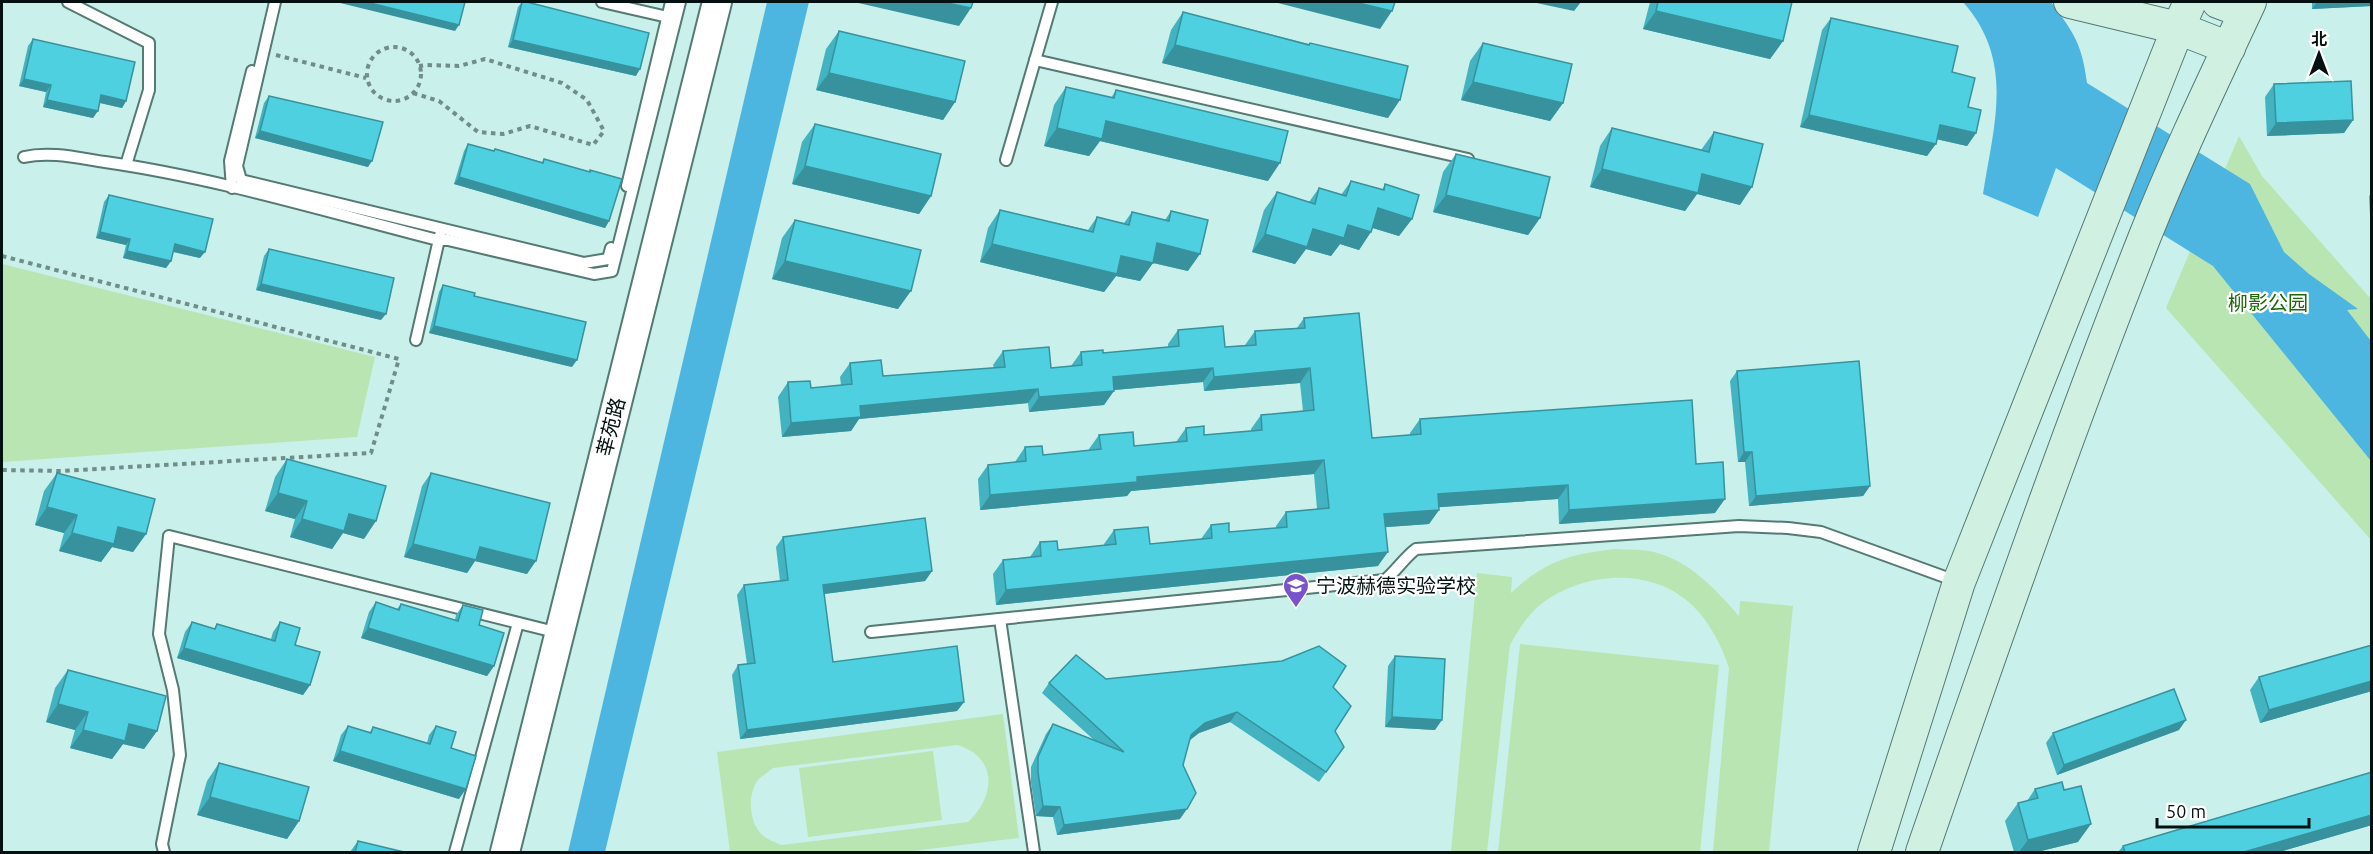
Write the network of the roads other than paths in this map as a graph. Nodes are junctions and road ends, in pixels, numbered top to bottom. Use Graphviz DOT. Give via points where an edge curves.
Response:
graph roads {
  1 [pos="68,2"];
  2 [pos="268,2"];
  3 [pos="275,2"];
  4 [pos="602,2"];
  5 [pos="671,2"];
  6 [pos="680,2"];
  7 [pos="717,2"];
  8 [pos="1052,2"];
  9 [pos="2070,2"];
  10 [pos="2237,5"];
  11 [pos="2184,15"];
  12 [pos="672,18"];
  13 [pos="2229,48"];
  14 [pos="1035,60"];
  15 [pos="24,157"];
  16 [pos="1006,159"];
  17 [pos="1478,161"];
  18 [pos="126,165"];
  19 [pos="232,188"];
  20 [pos="441,229"];
  21 [pos="438,240"];
  22 [pos="417,340"];
  23 [pos="1959,582"];
  24 [pos="1000,619"];
  25 [pos="518,623"];
  26 [pos="871,632"];
  27 [pos="559,633"];
  28 [pos="164,852"];
  29 [pos="455,852"];
  30 [pos="505,852"];
  31 [pos="1034,852"];
  32 [pos="1874,852"];
  33 [pos="1922,852"];
  1 -- 18 [label="lane" via="149,43 149,90"];
  2 -- 19 [label="lane" via="230,160"];
  3 -- 20 [label="lane" via="237,166 241,180"];
  4 -- 12 [label="lane"];
  5 -- 12 [label="lane"];
  6 -- 12 [label="lane"];
  7 -- 27 [label="street, 莘苑路"];
  8 -- 14 [label="lane"];
  9 -- 11 [label="main road"];
  10 -- 13 [label="main road"];
  11 -- 13 [label="main road"];
  11 -- 23 [label="main road"];
  12 -- 20 [label="lane" via="608,259 584,263"];
  12 -- 21 [label="lane" via="612,271 594,274"];
  13 -- 33 [label="main road" via="2146,235 1999,627"];
  14 -- 16 [label="lane"];
  14 -- 17 [label="lane"];
  15 -- 18 [label="lane" via="41,153"];
  18 -- 19 [label="lane"];
  19 -- 21 [label="lane"];
  20 -- 21 [label="lane"];
  21 -- 22 [label="lane"];
  23 -- 24 [label="lane" via="1821,532 1739,526 1416,549 1385,580"];
  23 -- 32 [label="main road"];
  24 -- 26 [label="lane"];
  24 -- 31 [label="lane"];
  25 -- 27 [label="lane"];
  25 -- 28 [label="lane" via="169,537 159,634 173,690 180,755 162,844"];
  25 -- 29 [label="lane"];
  27 -- 30 [label="street, 莘苑路"];
}
